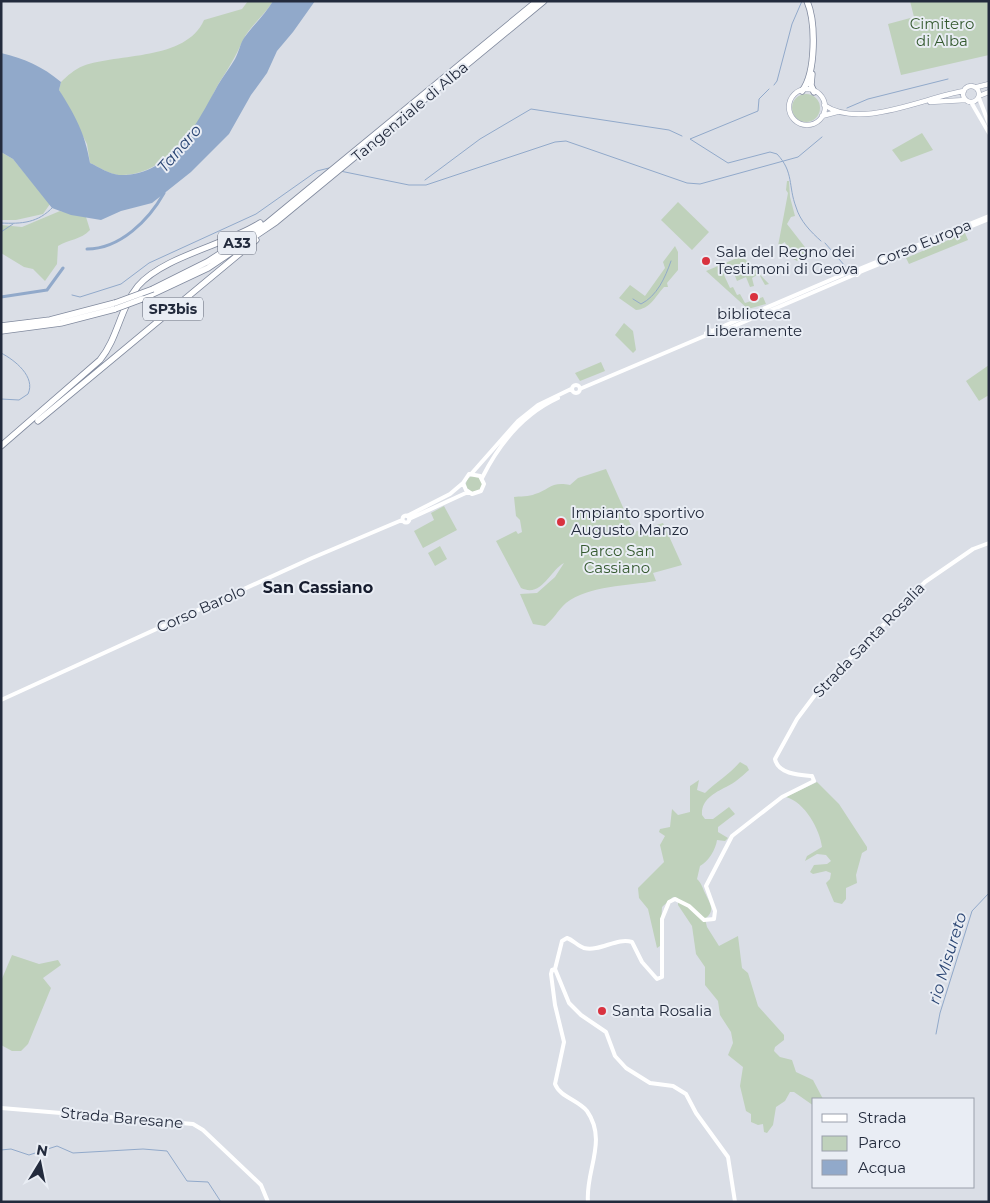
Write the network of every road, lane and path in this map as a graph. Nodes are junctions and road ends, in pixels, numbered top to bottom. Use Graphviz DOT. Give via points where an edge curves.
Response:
graph roads {
  1 [pos="537,1"];
  2 [pos="544,1"];
  3 [pos="809,1"];
  4 [pos="989,84"];
  5 [pos="977,88"];
  6 [pos="802,91"];
  7 [pos="964,91"];
  8 [pos="814,92"];
  9 [pos="989,92"];
  10 [pos="979,97"];
  11 [pos="968,101"];
  12 [pos="921,102"];
  13 [pos="824,105"];
  14 [pos="841,112"];
  15 [pos="822,116"];
  16 [pos="989,124"];
  17 [pos="989,134"];
  18 [pos="346,163"];
  19 [pos="331,176"];
  20 [pos="989,218"];
  21 [pos="276,222"];
  22 [pos="857,272"];
  23 [pos="115,306"];
  24 [pos="61,320"];
  25 [pos="1,326"];
  26 [pos="1,331"];
  27 [pos="712,332"];
  28 [pos="707,334"];
  29 [pos="581,387"];
  30 [pos="572,390"];
  31 [pos="1,446"];
  32 [pos="1,451"];
  33 [pos="472,474"];
  34 [pos="482,478"];
  35 [pos="463,483"];
  36 [pos="468,492"];
  37 [pos="408,517"];
  38 [pos="989,544"];
  39 [pos="1,700"];
  40 [pos="555,969"];
  41 [pos="1,1108"];
  42 [pos="268,1202"];
  43 [pos="588,1202"];
  44 [pos="735,1202"];
  1 -- 18 [label="highway, Tangenziale di Alba / SP3bis"];
  2 -- 18 [label="highway, Tangenziale di Alba / SP3bis"];
  3 -- 6 [label="highway" via="813,41 809,77"];
  3 -- 8 [label="highway" via="817,33 811,77"];
  4 -- 5 [label="main road"];
  5 -- 7 [label="main road" via="971,85"];
  5 -- 10 [label="main road"];
  6 -- 8 [label="main road"];
  6 -- 15 [label="main road" via="790,102 793,119 808,125 818,122"];
  7 -- 11 [label="main road"];
  7 -- 12 [label="main road"];
  8 -- 13 [label="main road"];
  9 -- 10 [label="main road"];
  10 -- 11 [label="main road"];
  10 -- 16 [label="main road"];
  11 -- 12 [label="main road"];
  11 -- 17 [label="main road"];
  12 -- 14 [label="main road" via="873,112"];
  13 -- 14 [label="main road"];
  13 -- 15 [label="main road"];
  14 -- 15 [label="main road"];
  18 -- 19 [label="highway, Tangenziale di Alba / SP3bis"];
  19 -- 21 [label="highway, Tangenziale di Alba / SP3bis"];
  19 -- 23 [label="highway, A33, bridge" via="238,243 191,271"];
  19 -- 31 [label="highway" via="257,225 166,266 143,281 128,302 106,353 67,392"];
  20 -- 22 [label="main road, Corso Europa"];
  21 -- 23 [label="highway, A33, bridge" via="208,268 142,299"];
  21 -- 32 [label="highway, SP3bis"];
  22 -- 27 [label="main road, Corso Europa"];
  22 -- 27 [label="main road"];
  23 -- 24 [label="highway, A33"];
  24 -- 25 [label="highway, A33"];
  24 -- 26 [label="highway, A33"];
  27 -- 28 [label="main road" via="711,336"];
  28 -- 29 [label="main road"];
  28 -- 29 [label="main road"];
  29 -- 30 [label="main road" via="576,392"];
  30 -- 33 [label="main road" via="533,408"];
  30 -- 34 [label="main road" via="521,422 500,447"];
  33 -- 34 [label="main road"];
  33 -- 35 [label="main road"];
  34 -- 36 [label="main road" via="481,491 476,494"];
  35 -- 36 [label="main road"];
  35 -- 37 [label="main road" via="442,499"];
  36 -- 37 [label="main road"];
  37 -- 39 [label="main road, Corso Barolo"];
  38 -- 40 [label="main road, Strada Santa Rosalia" via="973,549 925,582 820,686 775,759 782,769 812,776 814,781 782,797 732,836 706,886 715,911 714,918 704,920 681,901 668,902 662,919 662,977 657,979 649,971 634,944 628,941 584,948 563,938"];
  40 -- 43 [label="main road" via="552,974 555,1005 564,1042 555,1084 558,1090 578,1102 588,1113 596,1144"];
  40 -- 44 [label="main road" via="569,1002 580,1015 604,1030 615,1056 626,1068 650,1083 673,1086 686,1094 728,1157"];
  41 -- 42 [label="main road, Strada Baresane" via="193,1124 262,1185"];
}
